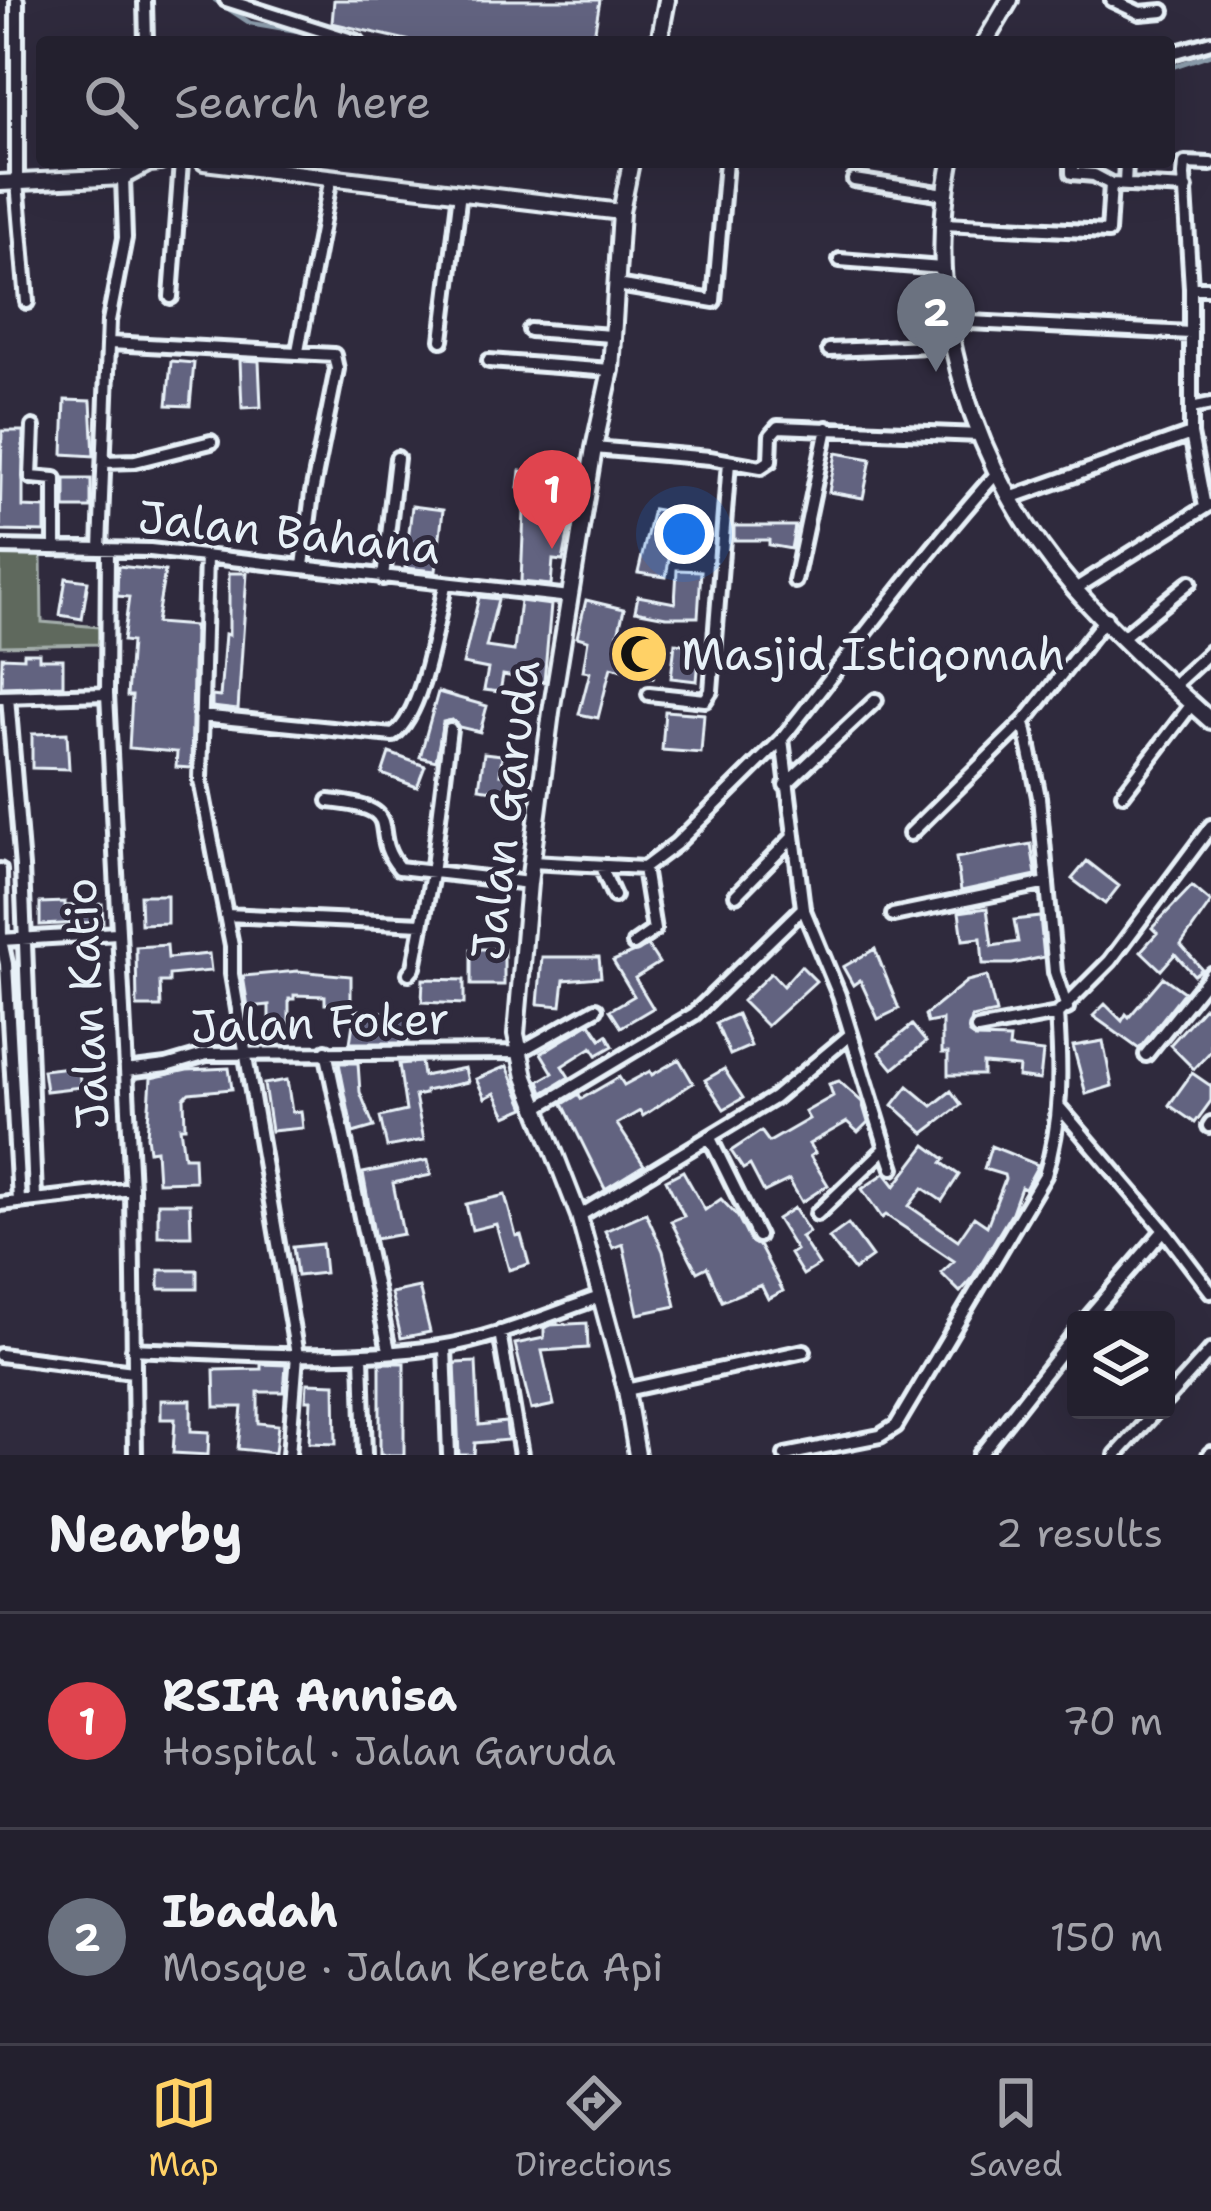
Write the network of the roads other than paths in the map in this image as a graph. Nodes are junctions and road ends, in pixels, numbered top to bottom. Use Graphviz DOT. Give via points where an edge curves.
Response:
graph roads {
  1 [pos="17,0"];
  2 [pos="226,0"];
  3 [pos="667,0"];
  4 [pos="1010,0"];
  5 [pos="1112,0"];
  6 [pos="145,1"];
  7 [pos="1163,11"];
  8 [pos="146,36"];
  9 [pos="339,36"];
  10 [pos="660,36"];
  11 [pos="989,36"];
  12 [pos="1211,42"];
  13 [pos="1175,52"];
  14 [pos="1211,164"];
  15 [pos="140,168"];
  16 [pos="181,168"];
  17 [pos="266,168"];
  18 [pos="630,168"];
  19 [pos="725,168"];
  20 [pos="950,168"];
  21 [pos="1072,168"];
  22 [pos="1124,168"];
  23 [pos="123,177"];
  24 [pos="331,177"];
  25 [pos="854,181"];
  26 [pos="17,182"];
  27 [pos="0,183"];
  28 [pos="1118,184"];
  29 [pos="1186,188"];
  30 [pos="460,192"];
  31 [pos="945,194"];
  32 [pos="621,212"];
  33 [pos="944,224"];
  34 [pos="841,260"];
  35 [pos="942,268"];
  36 [pos="616,286"];
  37 [pos="1191,288"];
  38 [pos="1211,289"];
  39 [pos="172,297"];
  40 [pos="27,302"];
  41 [pos="949,321"];
  42 [pos="530,329"];
  43 [pos="1191,333"];
  44 [pos="611,336"];
  45 [pos="442,340"];
  46 [pos="110,343"];
  47 [pos="953,345"];
  48 [pos="829,350"];
  49 [pos="298,351"];
  50 [pos="489,361"];
  51 [pos="610,370"];
  52 [pos="1211,404"];
  53 [pos="1191,407"];
  54 [pos="33,427"];
  55 [pos="827,428"];
  56 [pos="980,434"];
  57 [pos="1191,434"];
  58 [pos="212,442"];
  59 [pos="594,448"];
  60 [pos="397,458"];
  61 [pos="104,462"];
  62 [pos="729,462"];
  63 [pos="996,474"];
  64 [pos="1010,498"];
  65 [pos="1208,505"];
  66 [pos="0,547"];
  67 [pos="55,547"];
  68 [pos="104,549"];
  69 [pos="206,556"];
  70 [pos="302,566"];
  71 [pos="383,578"];
  72 [pos="795,581"];
  73 [pos="1190,582"];
  74 [pos="445,586"];
  75 [pos="1075,589"];
  76 [pos="570,597"];
  77 [pos="1106,618"];
  78 [pos="1124,636"];
  79 [pos="1211,651"];
  80 [pos="1174,685"];
  81 [pos="107,694"];
  82 [pos="649,694"];
  83 [pos="4,697"];
  84 [pos="876,700"];
  85 [pos="1192,704"];
  86 [pos="201,716"];
  87 [pos="1211,721"];
  88 [pos="1024,722"];
  89 [pos="450,729"];
  90 [pos="782,740"];
  91 [pos="785,785"];
  92 [pos="1123,794"];
  93 [pos="328,801"];
  94 [pos="17,813"];
  95 [pos="0,816"];
  96 [pos="1211,826"];
  97 [pos="910,834"];
  98 [pos="792,838"];
  99 [pos="531,862"];
  100 [pos="644,868"];
  101 [pos="602,869"];
  102 [pos="0,870"];
  103 [pos="432,874"];
  104 [pos="529,883"];
  105 [pos="1048,883"];
  106 [pos="736,895"];
  107 [pos="614,896"];
  108 [pos="803,908"];
  109 [pos="893,914"];
  110 [pos="226,915"];
  111 [pos="422,923"];
  112 [pos="117,933"];
  113 [pos="24,936"];
  114 [pos="1,940"];
  115 [pos="634,944"];
  116 [pos="409,973"];
  117 [pos="1211,974"];
  118 [pos="596,1009"];
  119 [pos="1062,1011"];
  120 [pos="977,1029"];
  121 [pos="850,1034"];
  122 [pos="326,1051"];
  123 [pos="519,1052"];
  124 [pos="247,1053"];
  125 [pos="1146,1055"];
  126 [pos="126,1071"];
  127 [pos="11,1088"];
  128 [pos="29,1088"];
  129 [pos="537,1108"];
  130 [pos="1060,1108"];
  131 [pos="710,1138"];
  132 [pos="886,1148"];
  133 [pos="893,1168"];
  134 [pos="131,1189"];
  135 [pos="35,1198"];
  136 [pos="19,1201"];
  137 [pos="0,1204"];
  138 [pos="817,1214"];
  139 [pos="579,1216"];
  140 [pos="1164,1230"];
  141 [pos="758,1236"];
  142 [pos="1211,1292"];
  143 [pos="599,1297"];
  144 [pos="1094,1311"];
  145 [pos="500,1332"];
  146 [pos="1067,1344"];
  147 [pos="445,1346"];
  148 [pos="133,1349"];
  149 [pos="389,1350"];
  150 [pos="1211,1350"];
  151 [pos="804,1351"];
  152 [pos="0,1355"];
  153 [pos="297,1355"];
  154 [pos="362,1355"];
  155 [pos="133,1372"];
  156 [pos="626,1390"];
  157 [pos="1175,1390"];
  158 [pos="1149,1419"];
  159 [pos="135,1455"];
  160 [pos="289,1455"];
  161 [pos="365,1455"];
  162 [pos="449,1455"];
  163 [pos="520,1455"];
  164 [pos="637,1455"];
  165 [pos="785,1455"];
  166 [pos="980,1455"];
  167 [pos="1116,1455"];
  1 -- 26 [label="street"];
  2 -- 9 [label="street"];
  3 -- 10 [label="street"];
  4 -- 11 [label="street"];
  5 -- 7 [label="street" via="1140,14"];
  6 -- 8 [label="street"];
  12 -- 13 [label="street"];
  14 -- 29 [label="street" via="1185,164"];
  15 -- 23 [label="street"];
  16 -- 39 [label="street"];
  17 -- 24 [label="street"];
  18 -- 32 [label="street, Jalan Garuda"];
  19 -- 36 [label="street" via="714,301"];
  20 -- 31 [label="street"];
  21 -- 28 [label="street"];
  22 -- 28 [label="street"];
  23 -- 26 [label="street"];
  23 -- 46 [label="street, Jalan Katio" via="125,238"];
  24 -- 30 [label="street"];
  24 -- 49 [label="street"];
  25 -- 31 [label="street"];
  26 -- 27 [label="street"];
  26 -- 40 [label="street"];
  28 -- 29 [label="street"];
  28 -- 33 [label="street" via="1108,232"];
  29 -- 37 [label="street"];
  30 -- 32 [label="street"];
  30 -- 45 [label="street"];
  31 -- 33 [label="street"];
  32 -- 36 [label="street, Jalan Garuda"];
  33 -- 35 [label="street"];
  34 -- 35 [label="street"];
  35 -- 41 [label="street"];
  36 -- 44 [label="street, Jalan Garuda"];
  37 -- 38 [label="street"];
  37 -- 43 [label="street"];
  41 -- 43 [label="street"];
  41 -- 47 [label="street"];
  42 -- 44 [label="street"];
  43 -- 53 [label="street"];
  44 -- 51 [label="street, Jalan Garuda"];
  46 -- 49 [label="street"];
  46 -- 61 [label="street, Jalan Katio"];
  47 -- 48 [label="street"];
  47 -- 56 [label="street"];
  49 -- 70 [label="street" via="338,360"];
  50 -- 51 [label="street"];
  51 -- 59 [label="street, Jalan Garuda"];
  52 -- 53 [label="street"];
  53 -- 57 [label="street"];
  54 -- 67 [label="street" via="31,478 55,479"];
  55 -- 56 [label="street"];
  55 -- 62 [label="street" via="778,427 766,466"];
  55 -- 72 [label="street"];
  56 -- 63 [label="street"];
  57 -- 64 [label="street"];
  57 -- 65 [label="street"];
  58 -- 61 [label="street"];
  59 -- 62 [label="street"];
  59 -- 76 [label="street, Jalan Garuda"];
  60 -- 71 [label="street"];
  61 -- 68 [label="street, Jalan Katio"];
  62 -- 82 [label="street" via="711,692 705,700"];
  63 -- 64 [label="street"];
  63 -- 90 [label="street"];
  64 -- 75 [label="street"];
  65 -- 75 [label="street"];
  66 -- 67 [label="street, Jalan Bahana"];
  67 -- 68 [label="street, Jalan Bahana"];
  68 -- 69 [label="street, Jalan Bahana"];
  68 -- 81 [label="street, Jalan Katio"];
  69 -- 70 [label="street, Jalan Bahana"];
  69 -- 86 [label="street"];
  70 -- 71 [label="street, Jalan Bahana"];
  71 -- 74 [label="street, Jalan Bahana"];
  73 -- 78 [label="street"];
  74 -- 76 [label="street, Jalan Bahana"];
  74 -- 86 [label="street" via="421,683 406,725 393,735"];
  75 -- 77 [label="street"];
  76 -- 99 [label="street, Jalan Garuda"];
  77 -- 78 [label="street"];
  77 -- 88 [label="street"];
  78 -- 80 [label="street"];
  79 -- 80 [label="street"];
  80 -- 85 [label="street"];
  81 -- 83 [label="street"];
  81 -- 112 [label="street, Jalan Katio"];
  83 -- 94 [label="street"];
  84 -- 91 [label="street"];
  85 -- 87 [label="street"];
  85 -- 92 [label="street"];
  86 -- 110 [label="street" via="200,780"];
  88 -- 97 [label="street"];
  88 -- 105 [label="street"];
  89 -- 103 [label="street"];
  90 -- 91 [label="street"];
  90 -- 100 [label="street"];
  91 -- 98 [label="street"];
  93 -- 103 [label="street" via="374,812 394,864"];
  94 -- 95 [label="street"];
  94 -- 113 [label="street"];
  96 -- 119 [label="street" via="1110,961"];
  98 -- 106 [label="street"];
  98 -- 108 [label="street"];
  99 -- 101 [label="street"];
  99 -- 104 [label="street, Jalan Garuda"];
  100 -- 101 [label="street"];
  100 -- 115 [label="street" via="654,930"];
  101 -- 107 [label="street"];
  102 -- 114 [label="street"];
  103 -- 104 [label="street"];
  103 -- 111 [label="street"];
  104 -- 123 [label="street, Jalan Garuda"];
  105 -- 109 [label="street"];
  105 -- 119 [label="street"];
  108 -- 121 [label="street"];
  108 -- 129 [label="street" via="694,1014"];
  110 -- 111 [label="street"];
  110 -- 124 [label="street"];
  111 -- 116 [label="street"];
  112 -- 113 [label="street"];
  112 -- 126 [label="street, Jalan Katio"];
  113 -- 114 [label="street"];
  113 -- 128 [label="street"];
  114 -- 127 [label="street"];
  117 -- 125 [label="street"];
  118 -- 123 [label="street"];
  119 -- 120 [label="street"];
  119 -- 130 [label="street"];
  121 -- 131 [label="street" via="774,1098"];
  121 -- 132 [label="street"];
  122 -- 123 [label="street, Jalan Foker"];
  122 -- 124 [label="street, Jalan Foker"];
  122 -- 149 [label="street"];
  123 -- 129 [label="street, Jalan Garuda"];
  124 -- 126 [label="street, Jalan Foker"];
  124 -- 153 [label="street"];
  126 -- 134 [label="street, Jalan Katio"];
  127 -- 128 [label="street"];
  127 -- 136 [label="street"];
  128 -- 135 [label="street"];
  129 -- 139 [label="street, Jalan Garuda"];
  130 -- 140 [label="street"];
  130 -- 165 [label="street" via="1045,1175 896,1426"];
  131 -- 139 [label="street"];
  131 -- 141 [label="street"];
  132 -- 133 [label="street"];
  132 -- 138 [label="street"];
  134 -- 135 [label="street"];
  134 -- 148 [label="street, Jalan Katio"];
  135 -- 136 [label="street"];
  136 -- 137 [label="street"];
  139 -- 143 [label="street, Jalan Garuda"];
  140 -- 142 [label="street"];
  140 -- 144 [label="street"];
  143 -- 145 [label="street"];
  143 -- 156 [label="street, Jalan Garuda"];
  145 -- 147 [label="street"];
  145 -- 163 [label="street"];
  146 -- 166 [label="street"];
  147 -- 149 [label="street"];
  147 -- 162 [label="street"];
  148 -- 153 [label="street"];
  148 -- 155 [label="street, Jalan Katio"];
  149 -- 154 [label="street"];
  150 -- 157 [label="street"];
  151 -- 156 [label="street"];
  152 -- 155 [label="street"];
  153 -- 154 [label="street"];
  153 -- 160 [label="street"];
  154 -- 161 [label="street"];
  155 -- 159 [label="street, Jalan Katio"];
  156 -- 164 [label="street, Jalan Garuda"];
  158 -- 167 [label="street"];
}
